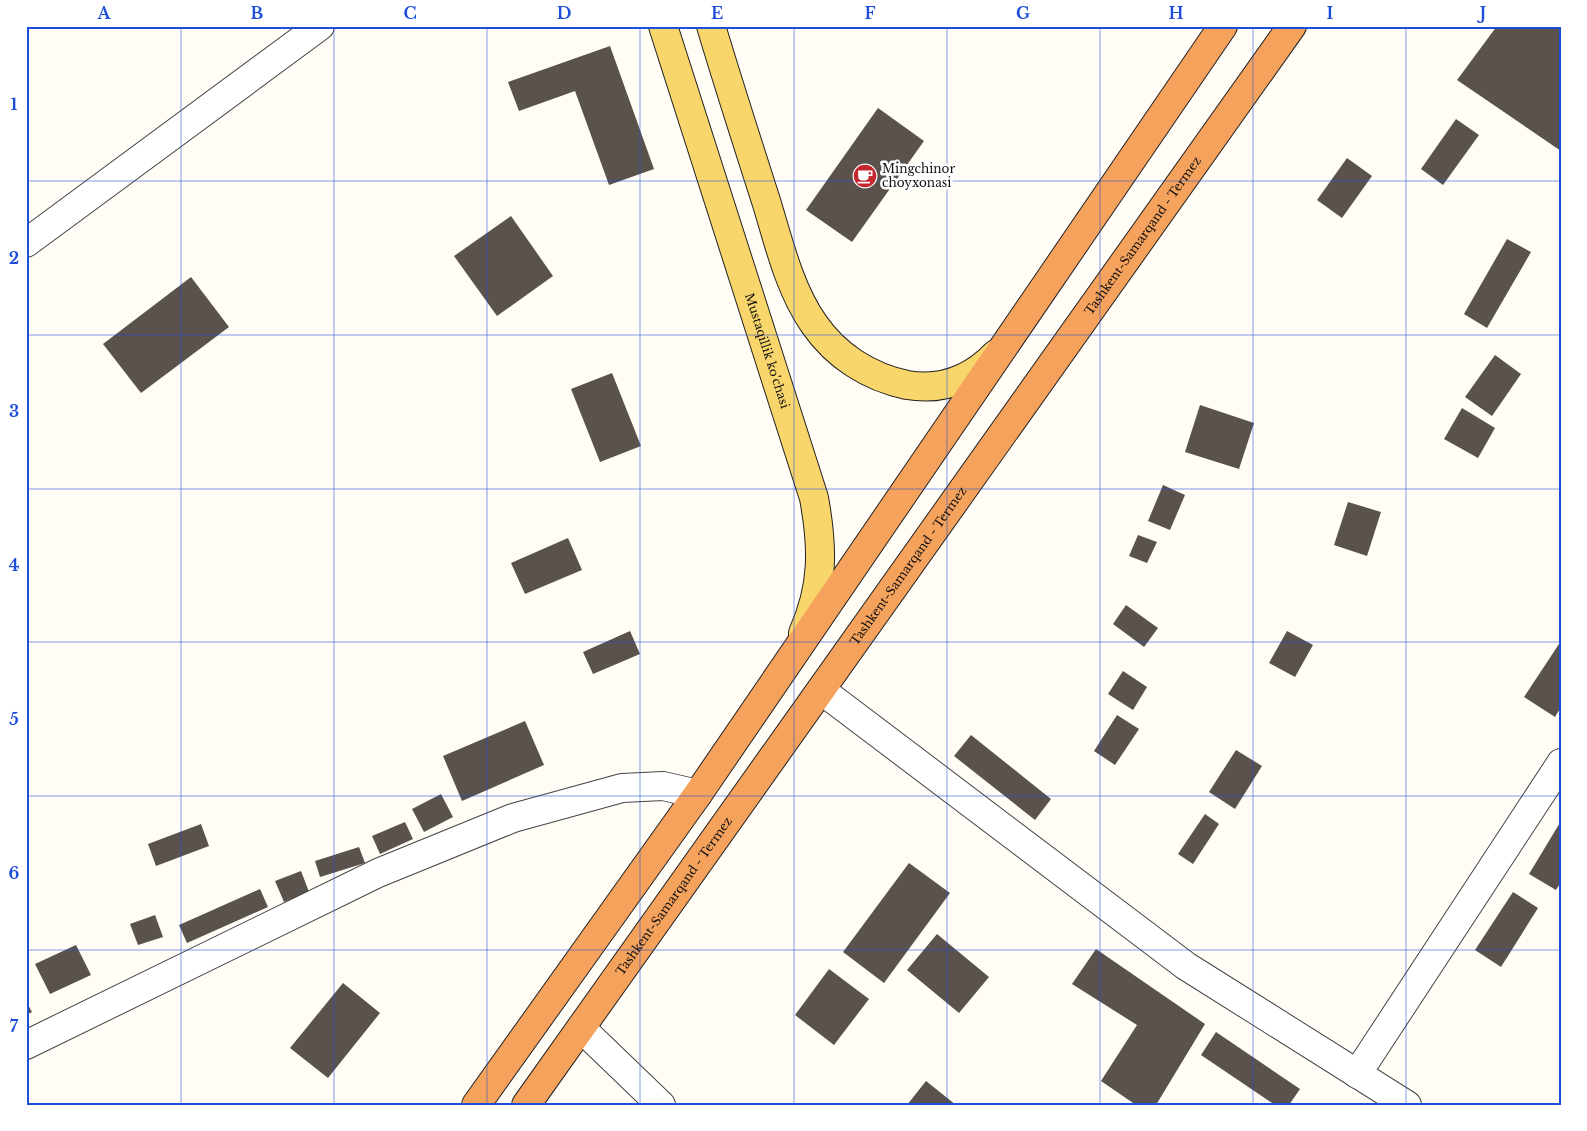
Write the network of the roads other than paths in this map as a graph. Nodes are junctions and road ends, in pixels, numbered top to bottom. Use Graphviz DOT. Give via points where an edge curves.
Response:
graph roads {
  1 [pos="320,26"];
  2 [pos="662,26"];
  3 [pos="711,26"];
  4 [pos="1223,26"];
  5 [pos="1292,26"];
  6 [pos="26,243"];
  7 [pos="1007,342"];
  8 [pos="780,675"];
  9 [pos="822,690"];
  10 [pos="1561,763"];
  11 [pos="698,794"];
  12 [pos="581,1028"];
  13 [pos="26,1045"];
  14 [pos="1357,1074"];
  15 [pos="476,1105"];
  16 [pos="526,1105"];
  17 [pos="661,1105"];
  18 [pos="1407,1105"];
  1 -- 6 [label="street"];
  2 -- 8 [label="main road, Mustaqillik ko’chasi" via="806,472 819,524 820,576 814,602 794,651"];
  3 -- 7 [label="main road" via="784,257 809,315 824,336 866,372 924,388 961,381"];
  4 -- 7 [label="highway"];
  5 -- 9 [label="highway, Tashkent-Samarqand - Termez"];
  7 -- 8 [label="highway"];
  8 -- 11 [label="highway"];
  9 -- 12 [label="highway, Tashkent-Samarqand - Termez"];
  9 -- 14 [label="street" via="1186,966"];
  10 -- 14 [label="street"];
  11 -- 13 [label="street" via="663,786 622,788 514,818 378,873"];
  11 -- 15 [label="highway"];
  12 -- 16 [label="highway, Tashkent-Samarqand - Termez"];
  12 -- 17 [label="street"];
  14 -- 18 [label="street"];
}
